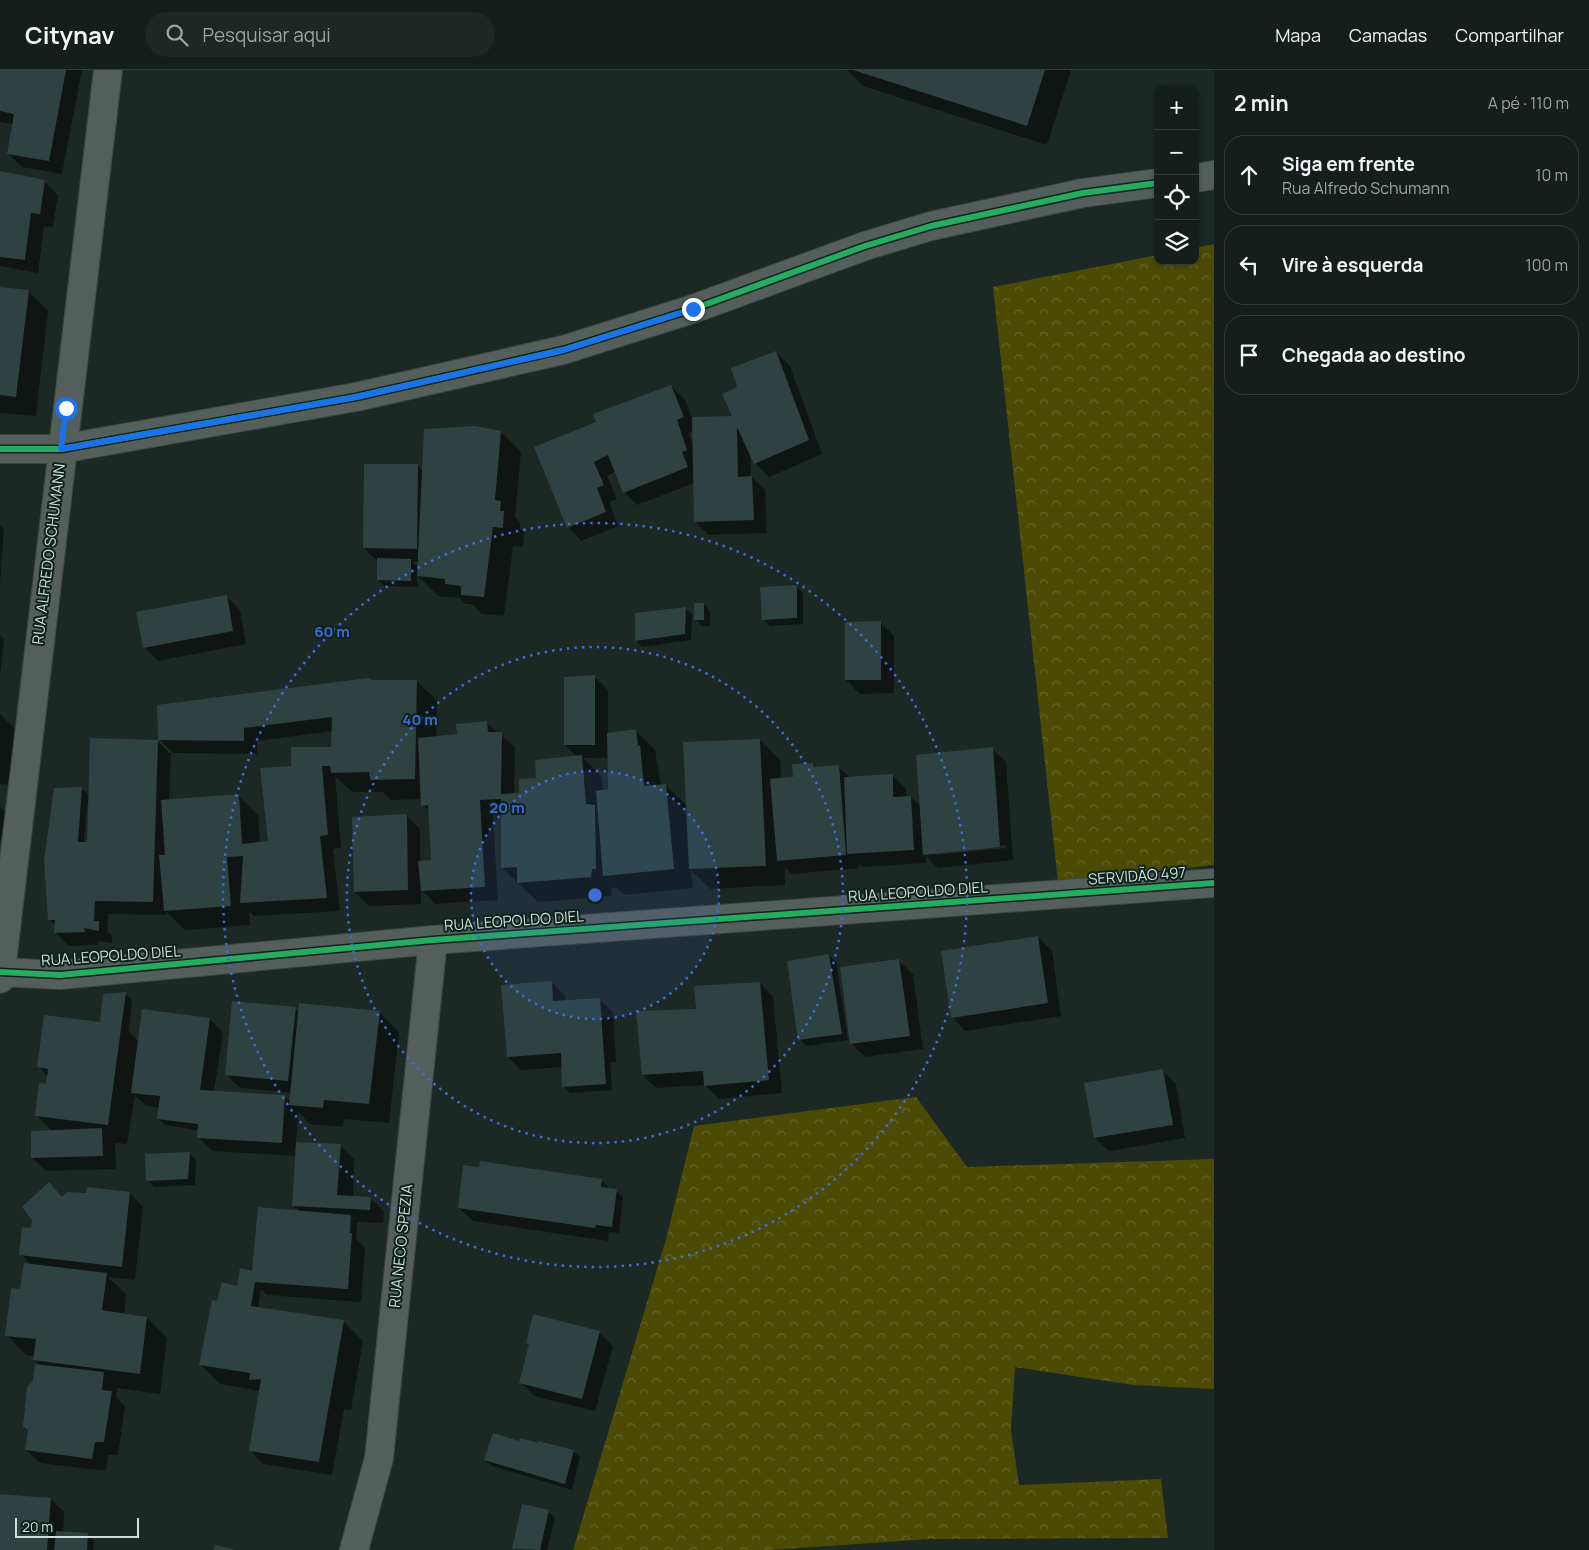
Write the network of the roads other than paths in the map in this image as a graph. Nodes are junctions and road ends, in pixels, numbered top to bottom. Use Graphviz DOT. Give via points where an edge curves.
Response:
graph roads {
  1 [pos="108,70"];
  2 [pos="1214,175"];
  3 [pos="1199,177"];
  4 [pos="1154,184"];
  5 [pos="0,449"];
  6 [pos="61,449"];
  7 [pos="1214,883"];
  8 [pos="1061,894"];
  9 [pos="433,940"];
  10 [pos="0,975"];
  11 [pos="354,1550"];
  1 -- 6 [label="street, RUA ALFREDO SCHUMANN"];
  2 -- 3 [label="street"];
  4 -- 6 [label="street" via="1083,193 931,226 564,350 356,397"];
  5 -- 6 [label="street"];
  6 -- 10 [label="street, RUA ALFREDO SCHUMANN"];
  7 -- 8 [label="street, SERVIDÃO 497"];
  8 -- 9 [label="street, RUA LEOPOLDO DIEL"];
  9 -- 10 [label="street, RUA LEOPOLDO DIEL" via="60,975"];
  9 -- 11 [label="street, RUA NECO SPEZIA" via="379,1458"];
}
